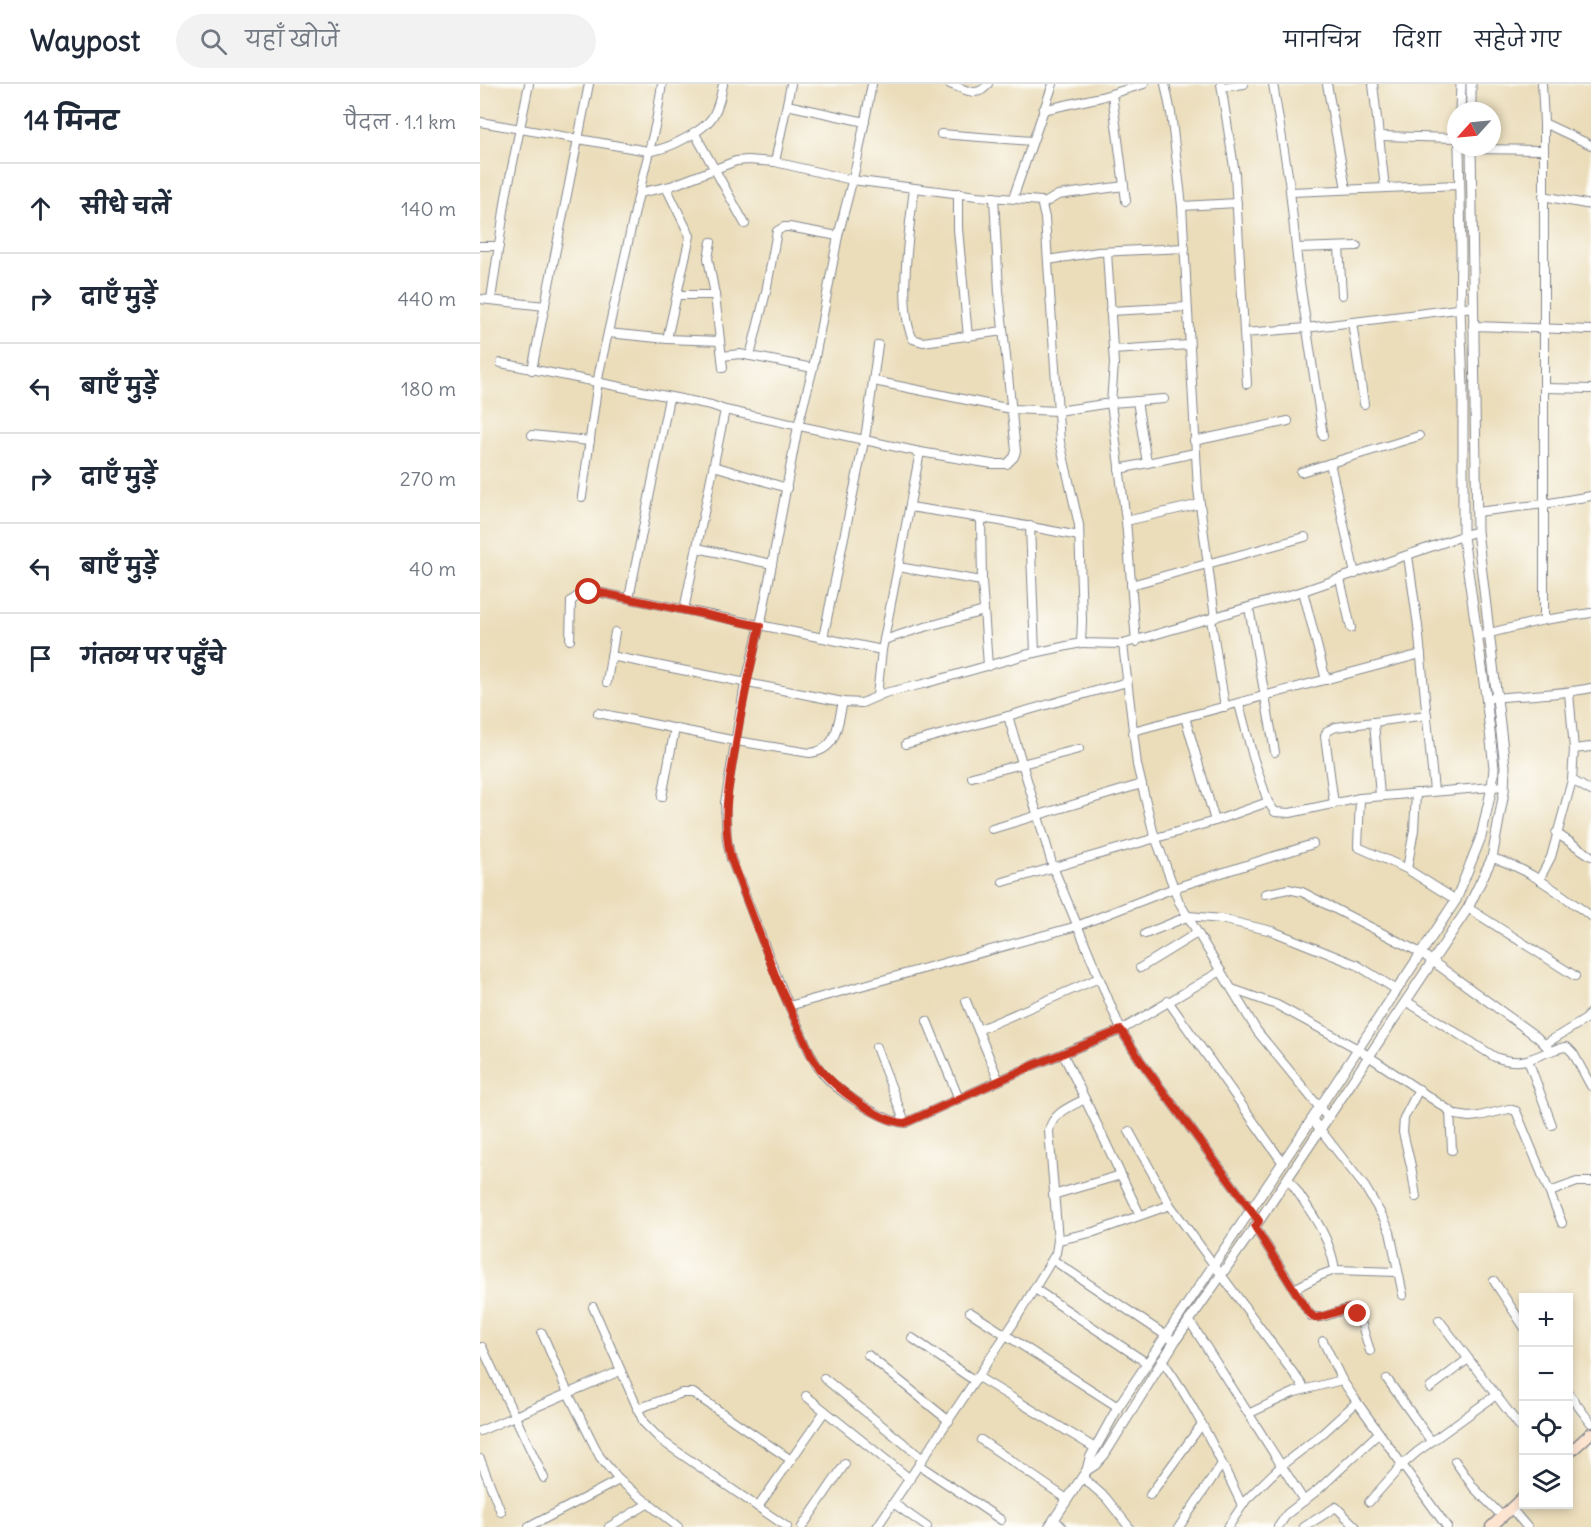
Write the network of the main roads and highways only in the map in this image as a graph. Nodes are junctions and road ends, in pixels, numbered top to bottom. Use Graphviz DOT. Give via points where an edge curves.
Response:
graph roads {
  1 [pos="1591,1433"];
  2 [pos="1573,1450"];
  3 [pos="1519,1501"];
  4 [pos="1491,1527"];
  1 -- 2 [label="main road"];
  3 -- 4 [label="main road"];
}
